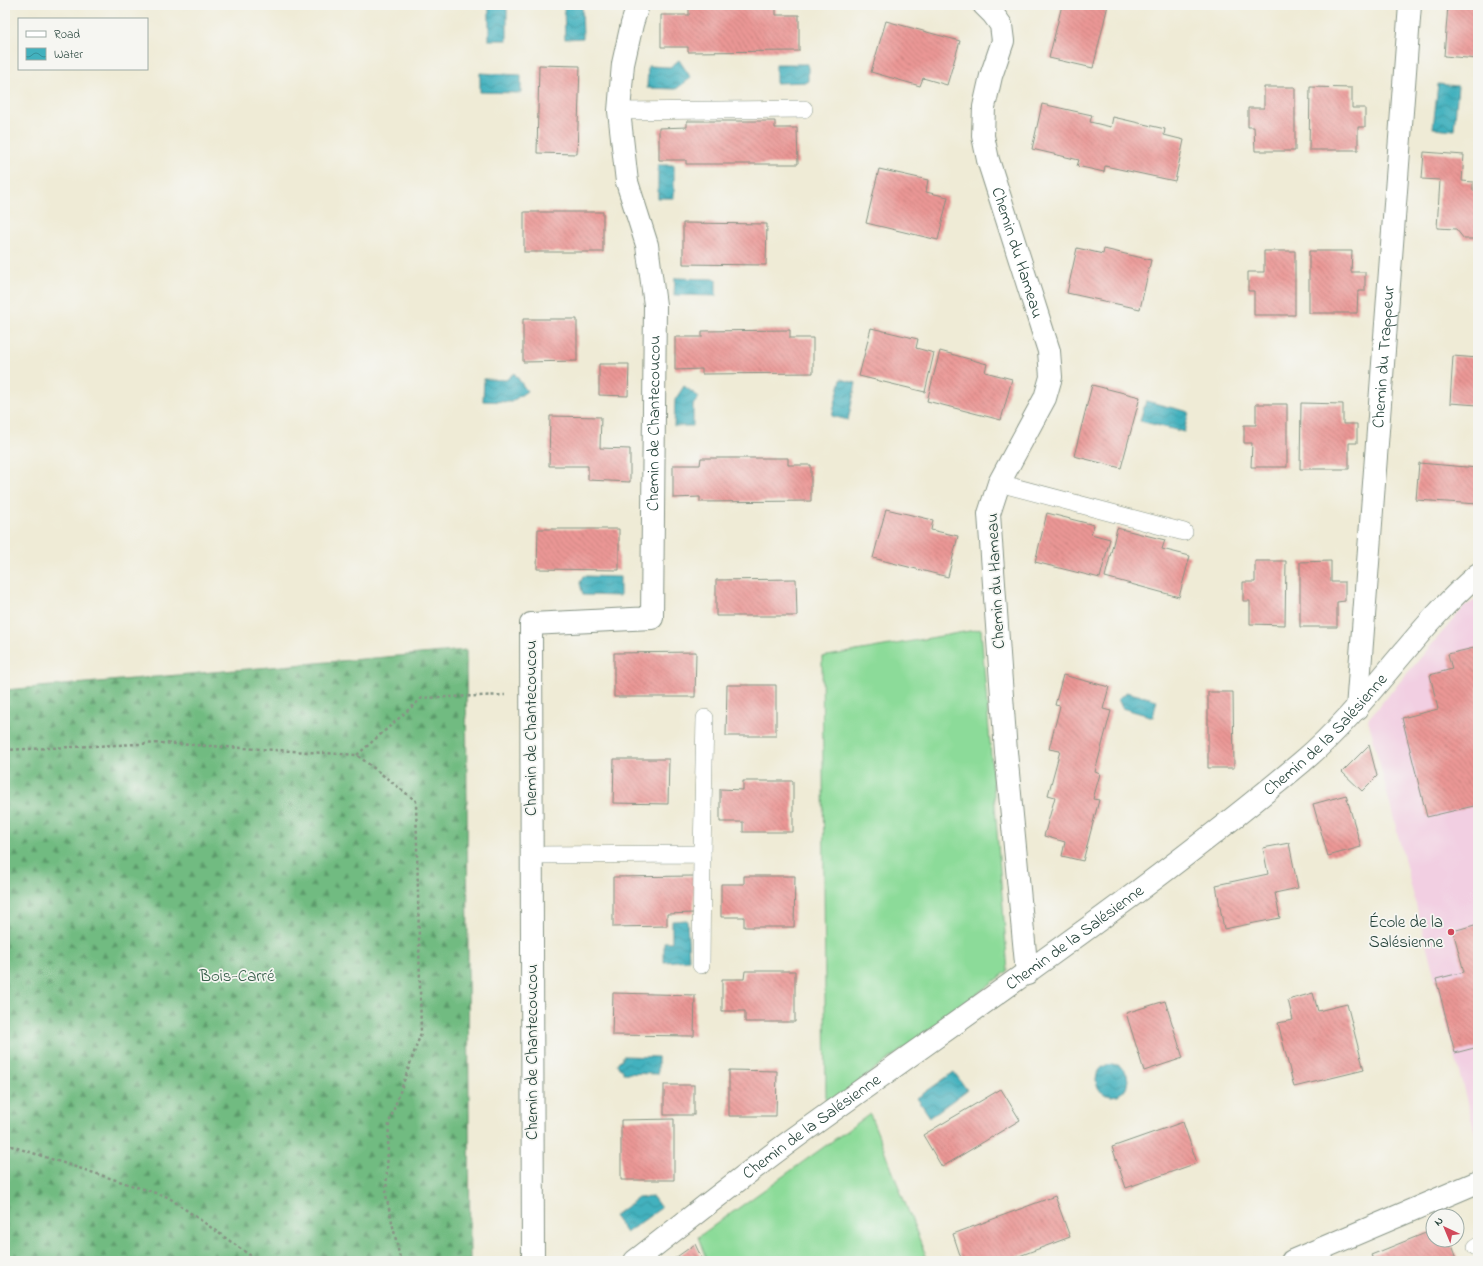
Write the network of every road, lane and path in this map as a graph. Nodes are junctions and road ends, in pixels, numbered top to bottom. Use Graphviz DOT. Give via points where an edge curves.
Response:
graph roads {
  1 [pos="638,5"];
  2 [pos="984,5"];
  3 [pos="1410,5"];
  4 [pos="804,109"];
  5 [pos="619,111"];
  6 [pos="999,483"];
  7 [pos="1184,532"];
  8 [pos="1478,574"];
  9 [pos="531,694"];
  10 [pos="1357,708"];
  11 [pos="705,718"];
  12 [pos="5,750"];
  13 [pos="357,755"];
  14 [pos="702,854"];
  15 [pos="531,855"];
  16 [pos="701,965"];
  17 [pos="1027,974"];
  18 [pos="5,1144"];
  19 [pos="1478,1182"];
  20 [pos="258,1261"];
  21 [pos="398,1261"];
  22 [pos="533,1261"];
  23 [pos="635,1261"];
  24 [pos="1292,1261"];
  1 -- 5 [label="street, Chemin de Chantecoucou" via="623,64"];
  2 -- 6 [label="street, Chemin du Hameau" via="1001,25 1003,41 984,107 983,136 988,160 1049,351 1051,377 1045,398"];
  3 -- 10 [label="street, Chemin du Trappeur"];
  4 -- 5 [label="lane"];
  5 -- 9 [label="street, Chemin de Chantecoucou" via="627,182 647,245 655,305 652,618 531,624"];
  6 -- 7 [label="lane"];
  6 -- 17 [label="street, Chemin du Hameau" via="989,514 990,540 1006,752"];
  8 -- 10 [label="street, Chemin de la Salésienne" via="1432,618"];
  9 -- 13 [label="path" via="422,698"];
  9 -- 15 [label="street, Chemin de Chantecoucou"];
  10 -- 17 [label="street, Chemin de la Salésienne" via="1306,759 1244,810"];
  11 -- 14 [label="lane"];
  12 -- 13 [label="path" via="161,743"];
  13 -- 21 [label="path" via="416,801 421,1033 388,1123 386,1195 400,1258"];
  14 -- 15 [label="lane"];
  14 -- 16 [label="lane"];
  15 -- 22 [label="street, Chemin de Chantecoucou"];
  17 -- 23 [label="street, Chemin de la Salésienne" via="794,1139"];
  18 -- 20 [label="path" via="168,1197"];
  19 -- 24 [label="street"];
}
